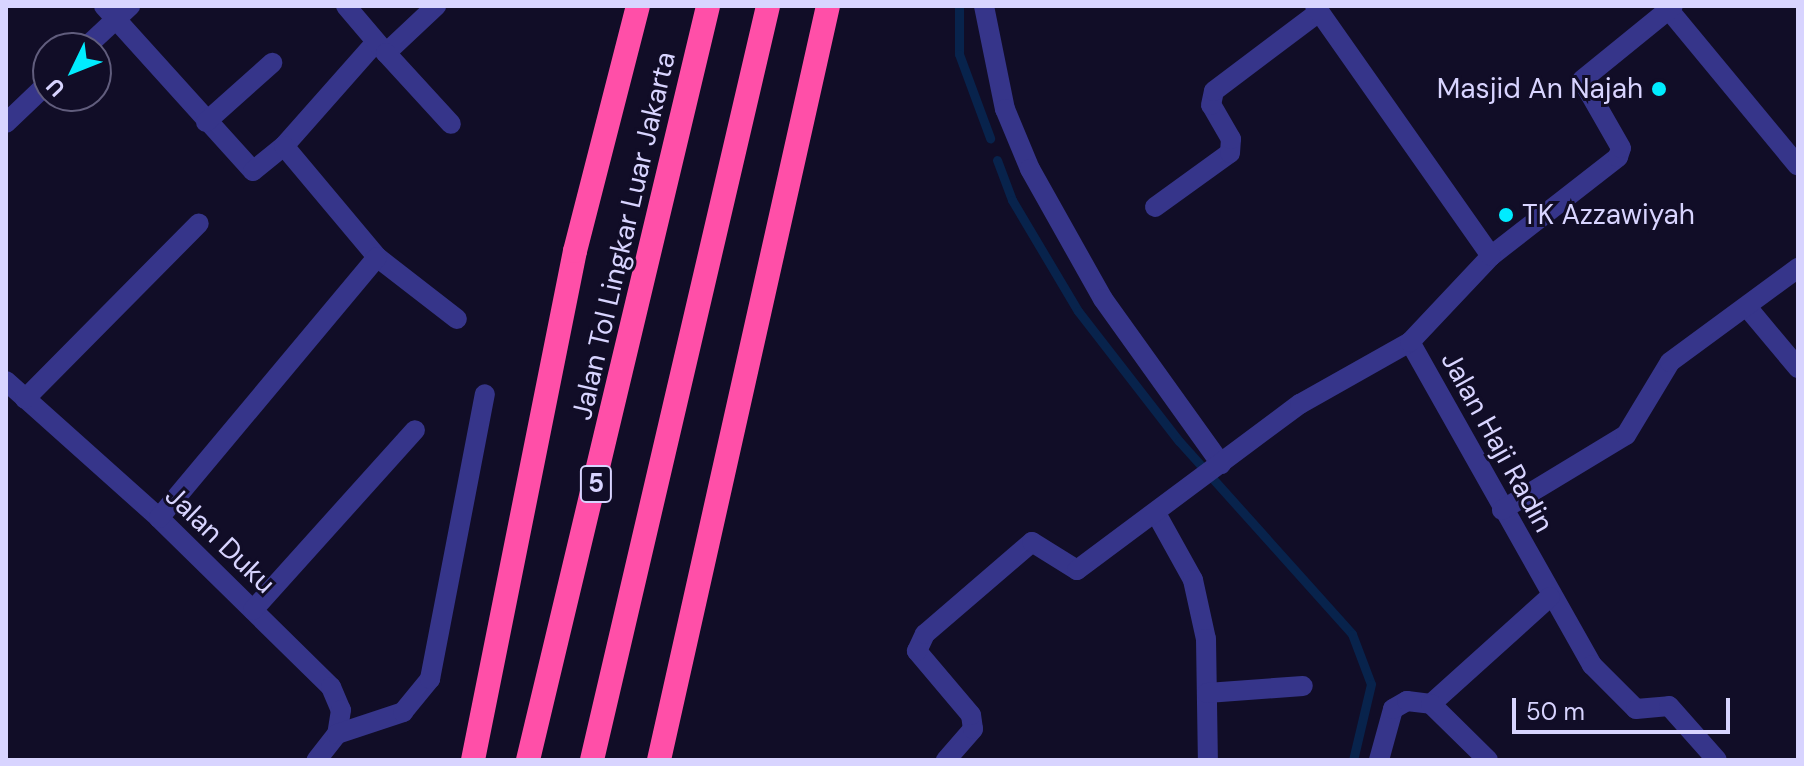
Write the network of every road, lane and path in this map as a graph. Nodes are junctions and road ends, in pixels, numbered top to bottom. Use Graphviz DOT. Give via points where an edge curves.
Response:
graph roads {
  1 [pos="346,6"];
  2 [pos="436,6"];
  3 [pos="638,6"];
  4 [pos="708,6"];
  5 [pos="768,6"];
  6 [pos="828,6"];
  7 [pos="984,6"];
  8 [pos="1671,8"];
  9 [pos="1317,9"];
  10 [pos="117,10"];
  11 [pos="98,32"];
  12 [pos="381,48"];
  13 [pos="272,63"];
  14 [pos="32,98"];
  15 [pos="206,122"];
  16 [pos="6,123"];
  17 [pos="451,124"];
  18 [pos="284,146"];
  19 [pos="1798,166"];
  20 [pos="1155,207"];
  21 [pos="199,223"];
  22 [pos="1491,256"];
  23 [pos="377,257"];
  24 [pos="1798,268"];
  25 [pos="1747,307"];
  26 [pos="457,319"];
  27 [pos="1410,342"];
  28 [pos="1798,368"];
  29 [pos="6,381"];
  30 [pos="485,394"];
  31 [pos="25,399"];
  32 [pos="415,430"];
  33 [pos="1219,466"];
  34 [pos="1502,510"];
  35 [pos="1157,515"];
  36 [pos="159,518"];
  37 [pos="1550,597"];
  38 [pos="253,610"];
  39 [pos="1303,686"];
  40 [pos="1207,693"];
  41 [pos="1424,703"];
  42 [pos="337,734"];
  43 [pos="317,760"];
  44 [pos="473,760"];
  45 [pos="528,760"];
  46 [pos="592,760"];
  47 [pos="659,760"];
  48 [pos="946,760"];
  49 [pos="1208,760"];
  50 [pos="1379,760"];
  51 [pos="1488,760"];
  52 [pos="1717,760"];
  1 -- 12 [label="street"];
  2 -- 12 [label="street"];
  3 -- 44 [label="highway" via="575,251"];
  4 -- 45 [label="highway, Jalan Tol Lingkar Luar Jakarta / 5" via="664,209"];
  5 -- 46 [label="highway, 5"];
  6 -- 47 [label="highway"];
  7 -- 33 [label="street" via="1005,109 1030,169 1103,299"];
  8 -- 19 [label="street"];
  8 -- 22 [label="street, Jalan Haji Radin" via="1582,80 1621,148 1618,157"];
  9 -- 20 [label="street" via="1214,91 1211,105 1231,139 1230,153"];
  9 -- 22 [label="street"];
  10 -- 11 [label="street"];
  10 -- 15 [label="street"];
  12 -- 17 [label="street"];
  12 -- 18 [label="street"];
  13 -- 15 [label="street"];
  14 -- 16 [label="street"];
  15 -- 18 [label="street" via="248,170"];
  18 -- 23 [label="street"];
  21 -- 31 [label="street"];
  22 -- 27 [label="street, Jalan Haji Radin"];
  23 -- 26 [label="street"];
  23 -- 36 [label="street"];
  24 -- 25 [label="street"];
  25 -- 28 [label="street"];
  25 -- 34 [label="street" via="1670,362 1626,435"];
  27 -- 33 [label="street" via="1300,404"];
  27 -- 34 [label="street, Jalan Haji Radin"];
  29 -- 31 [label="street, Jalan Duku"];
  30 -- 42 [label="street" via="430,679 403,712"];
  31 -- 36 [label="street, Jalan Duku"];
  32 -- 38 [label="street"];
  33 -- 35 [label="street"];
  34 -- 37 [label="street, Jalan Haji Radin"];
  35 -- 40 [label="street" via="1193,580 1206,639"];
  35 -- 48 [label="street" via="1077,570 1032,542 925,634 917,651 971,715 973,729"];
  36 -- 38 [label="street, Jalan Duku"];
  37 -- 41 [label="street"];
  37 -- 52 [label="street, Jalan Haji Radin" via="1606,683 1636,709 1669,706"];
  38 -- 42 [label="street, Jalan Duku" via="331,687 341,710"];
  39 -- 40 [label="street"];
  40 -- 49 [label="street"];
  41 -- 50 [label="street" via="1393,709"];
  41 -- 51 [label="street"];
  42 -- 43 [label="street"];
}
